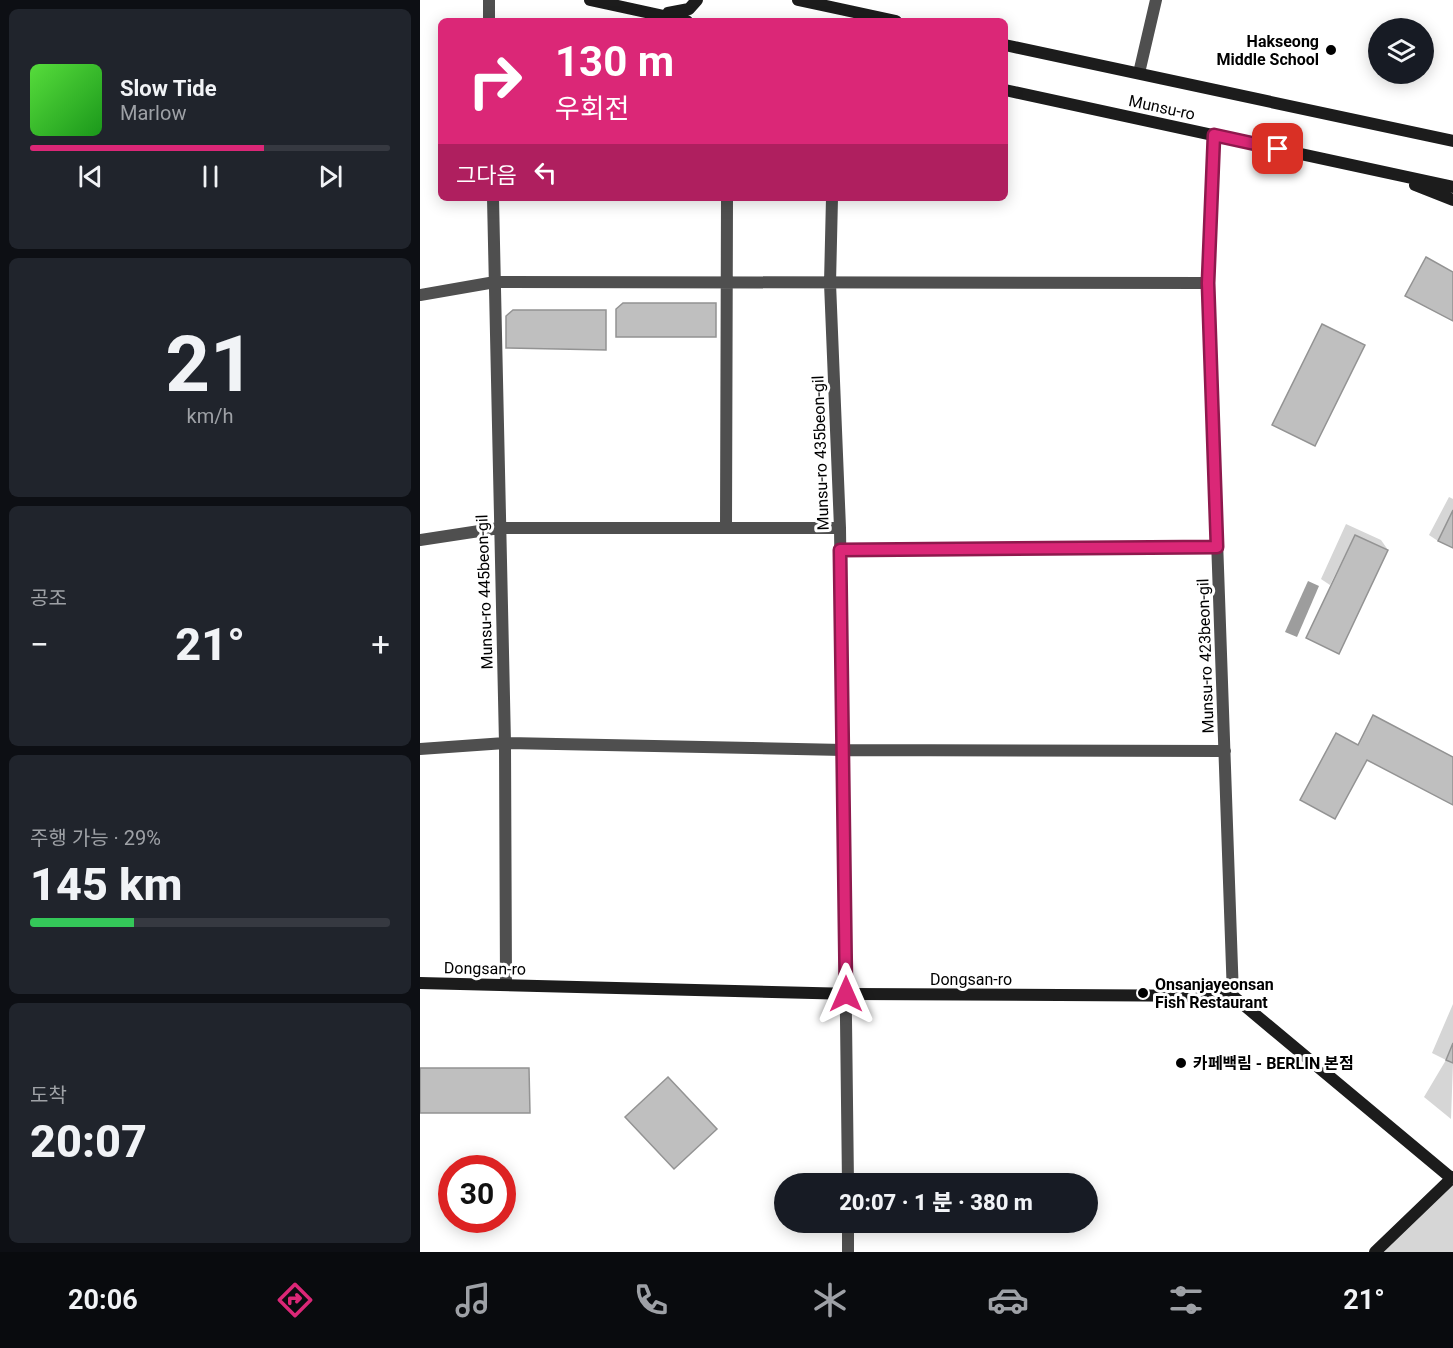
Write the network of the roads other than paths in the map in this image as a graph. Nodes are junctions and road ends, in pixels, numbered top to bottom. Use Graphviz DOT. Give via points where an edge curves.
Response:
graph roads {
  1 [pos="489,0"];
  2 [pos="590,0"];
  3 [pos="697,0"];
  4 [pos="798,0"];
  5 [pos="1156,0"];
  6 [pos="825,3"];
  7 [pos="637,10"];
  8 [pos="489,18"];
  9 [pos="673,18"];
  10 [pos="881,18"];
  11 [pos="1008,46"];
  12 [pos="1139,74"];
  13 [pos="1008,91"];
  14 [pos="1214,135"];
  15 [pos="1453,141"];
  16 [pos="1383,172"];
  17 [pos="1453,187"];
  18 [pos="1453,200"];
  19 [pos="493,201"];
  20 [pos="727,201"];
  21 [pos="832,201"];
  22 [pos="495,282"];
  23 [pos="728,283"];
  24 [pos="830,283"];
  25 [pos="1208,283"];
  26 [pos="420,295"];
  27 [pos="499,528"];
  28 [pos="726,528"];
  29 [pos="840,528"];
  30 [pos="420,540"];
  31 [pos="1217,547"];
  32 [pos="840,550"];
  33 [pos="505,743"];
  34 [pos="420,749"];
  35 [pos="843,750"];
  36 [pos="1225,751"];
  37 [pos="420,983"];
  38 [pos="506,985"];
  39 [pos="846,994"];
  40 [pos="1233,996"];
  41 [pos="848,1173"];
  42 [pos="1452,1179"];
  43 [pos="848,1233"];
  44 [pos="848,1252"];
  45 [pos="1375,1252"];
  1 -- 8 [label="street"];
  2 -- 7 [label="street"];
  3 -- 7 [label="street" via="689,9 677,13"];
  4 -- 6 [label="street"];
  5 -- 12 [label="street"];
  6 -- 10 [label="street"];
  7 -- 9 [label="street"];
  11 -- 12 [label="street, Munsu-ro"];
  12 -- 15 [label="street, Munsu-ro"];
  13 -- 14 [label="street, Munsu-ro"];
  14 -- 16 [label="street, Munsu-ro"];
  14 -- 25 [label="street, Munsu-ro 423beon-gil"];
  16 -- 17 [label="street, Munsu-ro"];
  16 -- 18 [label="street"];
  19 -- 22 [label="street, Munsu-ro 445beon-gil"];
  20 -- 23 [label="street"];
  21 -- 24 [label="street, Munsu-ro 435beon-gil"];
  22 -- 23 [label="street"];
  22 -- 26 [label="street"];
  22 -- 27 [label="street, Munsu-ro 445beon-gil"];
  23 -- 24 [label="street"];
  23 -- 28 [label="street"];
  24 -- 25 [label="street"];
  24 -- 29 [label="street, Munsu-ro 435beon-gil"];
  25 -- 31 [label="street, Munsu-ro 423beon-gil"];
  27 -- 28 [label="street"];
  27 -- 30 [label="street"];
  27 -- 33 [label="street, Munsu-ro 445beon-gil"];
  28 -- 29 [label="street"];
  29 -- 32 [label="street, Munsu-ro 435beon-gil"];
  31 -- 32 [label="street"];
  31 -- 36 [label="street, Munsu-ro 423beon-gil"];
  32 -- 35 [label="street, Munsu-ro 435beon-gil"];
  33 -- 34 [label="street"];
  33 -- 35 [label="street"];
  33 -- 38 [label="street, Munsu-ro 445beon-gil"];
  35 -- 36 [label="street"];
  35 -- 39 [label="street, Munsu-ro 435beon-gil"];
  36 -- 40 [label="street, Munsu-ro 423beon-gil"];
  37 -- 38 [label="street, Dongsan-ro"];
  38 -- 39 [label="street, Dongsan-ro"];
  39 -- 40 [label="street, Dongsan-ro"];
  39 -- 41 [label="street, Munsu-ro 435beon-gil"];
  40 -- 42 [label="street"];
  42 -- 45 [label="street"];
  43 -- 44 [label="street"];
}
